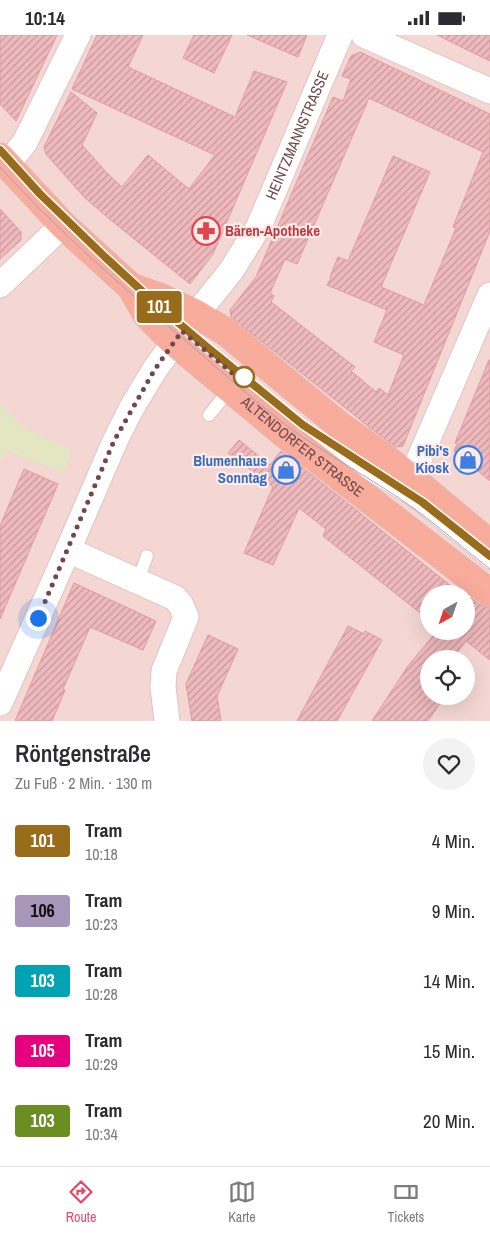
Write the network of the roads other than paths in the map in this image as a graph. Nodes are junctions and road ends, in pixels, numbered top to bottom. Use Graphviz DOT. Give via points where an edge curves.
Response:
graph roads {
  1 [pos="78,35"];
  2 [pos="340,35"];
  3 [pos="364,35"];
  4 [pos="490,91"];
  5 [pos="4,161"];
  6 [pos="63,225"];
  7 [pos="0,285"];
  8 [pos="131,287"];
  9 [pos="490,295"];
  10 [pos="181,328"];
  11 [pos="230,389"];
  12 [pos="209,415"];
  13 [pos="284,417"];
  14 [pos="410,477"];
  15 [pos="490,544"];
  16 [pos="68,550"];
  17 [pos="147,556"];
  18 [pos="490,563"];
  19 [pos="138,581"];
  20 [pos="490,593"];
  21 [pos="0,703"];
  22 [pos="167,721"];
  1 -- 5 [label="street" via="25,142"];
  2 -- 10 [label="street, HEINTZMANNSTRASSE" via="259,226 231,271"];
  3 -- 4 [label="street"];
  5 -- 6 [label="main road, ALTENDORFER STRASSE"];
  6 -- 7 [label="street"];
  6 -- 8 [label="main road, ALTENDORFER STRASSE"];
  8 -- 10 [label="main road, ALTENDORFER STRASSE" via="162,298"];
  8 -- 10 [label="main road, ALTENDORFER STRASSE" via="147,315"];
  9 -- 14 [label="street"];
  10 -- 11 [label="main road, ALTENDORFER STRASSE"];
  10 -- 14 [label="main road, ALTENDORFER STRASSE" via="226,332 339,425"];
  10 -- 16 [label="street, HEINTZMANNSTRASSE" via="114,441"];
  11 -- 12 [label="lane"];
  11 -- 20 [label="main road, ALTENDORFER STRASSE"];
  13 -- 18 [label="lane" via="415,502"];
  14 -- 15 [label="main road, ALTENDORFER STRASSE"];
  16 -- 19 [label="street"];
  16 -- 21 [label="street, HEINTZMANNSTRASSE"];
  17 -- 19 [label="lane"];
  19 -- 22 [label="street" via="175,598 186,617 164,671"];
}
